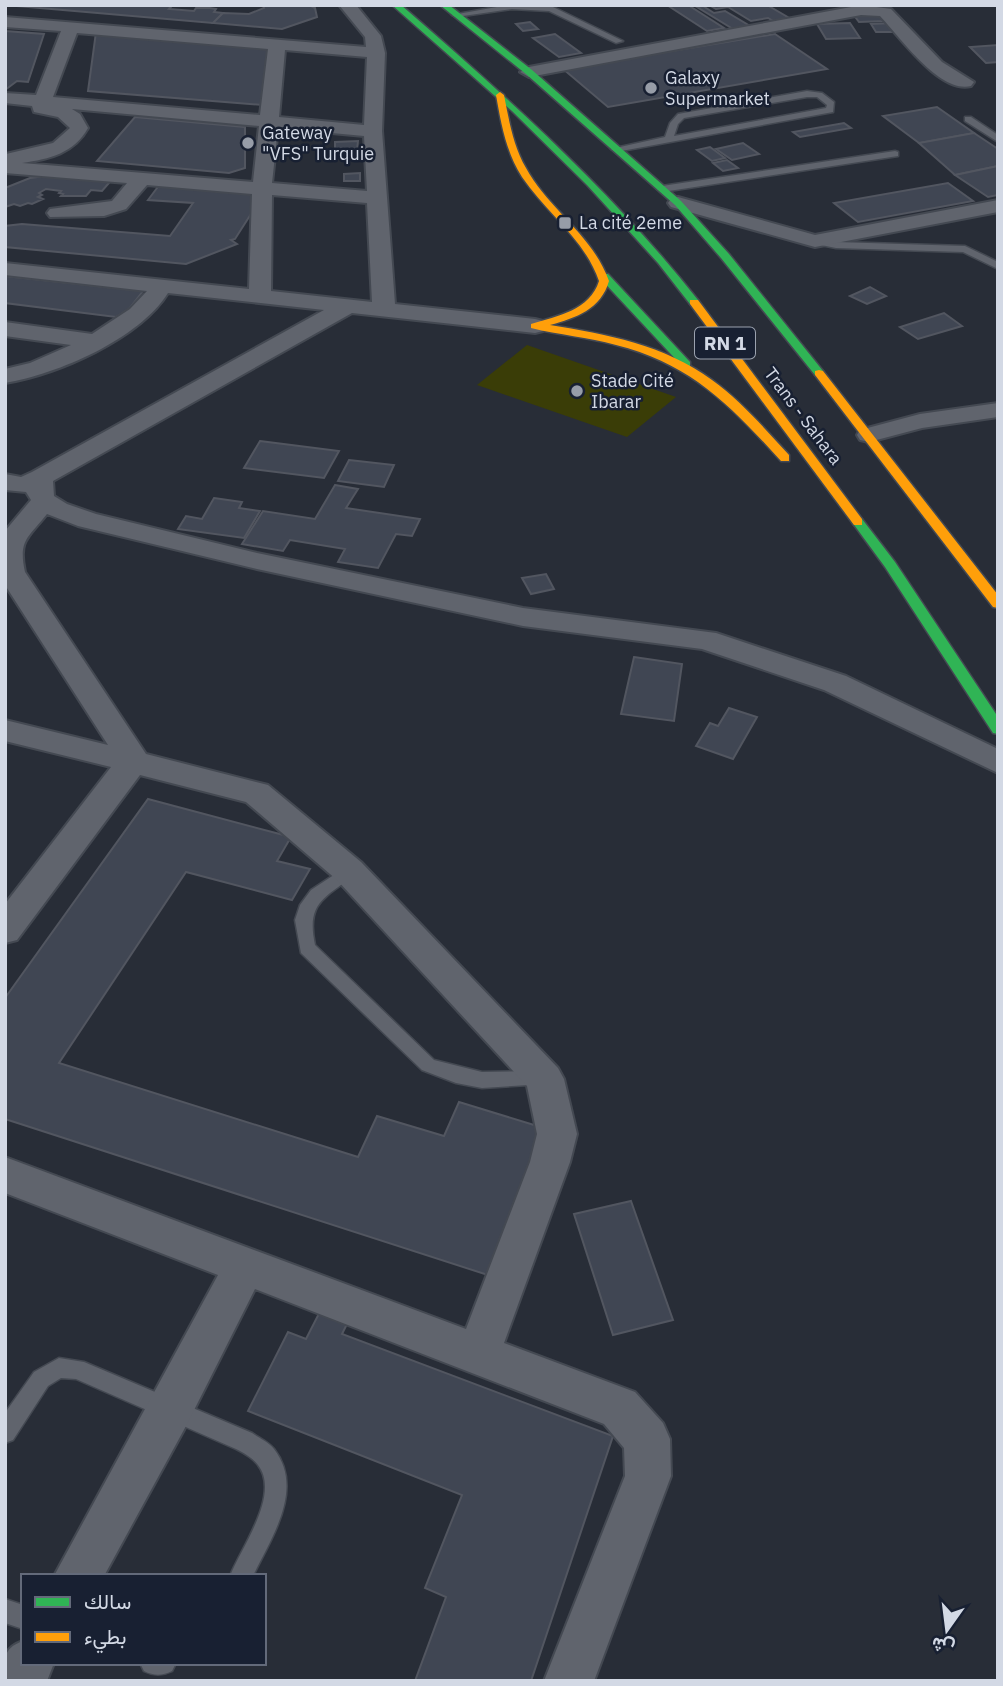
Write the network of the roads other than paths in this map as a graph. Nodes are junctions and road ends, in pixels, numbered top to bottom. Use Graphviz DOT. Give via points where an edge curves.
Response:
graph roads {
  1 [pos="347,5"];
  2 [pos="396,5"];
  3 [pos="450,10"];
  4 [pos="5,22"];
  5 [pos="71,27"];
  6 [pos="619,41"];
  7 [pos="277,44"];
  8 [pos="376,53"];
  9 [pos="528,72"];
  10 [pos="965,82"];
  11 [pos="500,95"];
  12 [pos="5,98"];
  13 [pos="43,105"];
  14 [pos="5,109"];
  15 [pos="968,119"];
  16 [pos="270,121"];
  17 [pos="373,131"];
  18 [pos="669,139"];
  19 [pos="998,139"];
  20 [pos="616,149"];
  21 [pos="895,154"];
  22 [pos="8,164"];
  23 [pos="142,178"];
  24 [pos="262,188"];
  25 [pos="662,189"];
  26 [pos="377,198"];
  27 [pos="678,203"];
  28 [pos="998,206"];
  29 [pos="57,213"];
  30 [pos="815,241"];
  31 [pos="998,266"];
  32 [pos="5,269"];
  33 [pos="604,275"];
  34 [pos="162,286"];
  35 [pos="260,297"];
  36 [pos="345,307"];
  37 [pos="384,311"];
  38 [pos="535,326"];
  39 [pos="5,329"];
  40 [pos="94,341"];
  41 [pos="695,374"];
  42 [pos="5,376"];
  43 [pos="998,410"];
  44 [pos="869,435"];
  45 [pos="24,490"];
  46 [pos="890,565"];
  47 [pos="998,604"];
  48 [pos="998,729"];
  49 [pos="5,730"];
  50 [pos="134,760"];
  51 [pos="998,762"];
  52 [pos="349,871"];
  53 [pos="5,930"];
  54 [pos="545,1079"];
  55 [pos="5,1175"];
  56 [pos="245,1266"];
  57 [pos="478,1355"];
  58 [pos="170,1410"];
  59 [pos="5,1432"];
  60 [pos="79,1574"];
  61 [pos="242,1574"];
  62 [pos="28,1665"];
  63 [pos="19,1681"];
  64 [pos="569,1681"];
  1 -- 8 [label="street" via="373,36"];
  2 -- 11 [label="highway, Trans - Sahara / RN 1"];
  3 -- 6 [label="lane" via="550,9"];
  3 -- 9 [label="highway, Trans - Sahara / RN 1"];
  4 -- 5 [label="street"];
  5 -- 7 [label="street"];
  5 -- 13 [label="street"];
  7 -- 8 [label="street"];
  7 -- 16 [label="street"];
  8 -- 17 [label="street"];
  9 -- 10 [label="street" via="874,10 885,12 945,74"];
  9 -- 20 [label="highway, Trans - Sahara / RN 1"];
  11 -- 33 [label="highway" via="512,149 522,169"];
  11 -- 46 [label="highway, Trans - Sahara / RN 1" via="544,134 667,265"];
  12 -- 13 [label="street"];
  13 -- 14 [label="street"];
  13 -- 16 [label="street"];
  13 -- 22 [label="street" via="76,120 76,136"];
  15 -- 19 [label="lane"];
  16 -- 17 [label="street"];
  16 -- 24 [label="street"];
  17 -- 26 [label="street"];
  18 -- 18 [label="lane" via="681,116 807,94 819,95 831,104 830,110"];
  18 -- 20 [label="lane"];
  20 -- 25 [label="highway, Trans - Sahara / RN 1"];
  21 -- 25 [label="lane"];
  22 -- 23 [label="street"];
  23 -- 24 [label="street"];
  23 -- 29 [label="street" via="119,205"];
  24 -- 26 [label="street"];
  24 -- 35 [label="street"];
  25 -- 27 [label="highway, Trans - Sahara / RN 1"];
  26 -- 37 [label="street"];
  27 -- 30 [label="street"];
  27 -- 44 [label="highway, Trans - Sahara / RN 1"];
  28 -- 30 [label="street"];
  30 -- 31 [label="lane" via="965,249"];
  32 -- 34 [label="street"];
  33 -- 38 [label="highway" via="603,288 590,302"];
  33 -- 41 [label="highway"];
  34 -- 35 [label="street"];
  34 -- 40 [label="street" via="149,305 118,330"];
  35 -- 36 [label="street"];
  36 -- 37 [label="street"];
  36 -- 45 [label="street"];
  37 -- 38 [label="street"];
  38 -- 41 [label="highway" via="620,344 666,358"];
  39 -- 40 [label="street"];
  40 -- 42 [label="street" via="27,373"];
  41 -- 46 [label="highway" via="731,402"];
  43 -- 44 [label="street" via="920,421"];
  44 -- 47 [label="highway, Trans - Sahara / RN 1"];
  45 -- 50 [label="street" via="7,553 11,572"];
  45 -- 51 [label="street" via="58,510 88,520 413,594 523,617 706,640 835,684"];
  46 -- 48 [label="highway, Trans - Sahara / RN 1"];
  49 -- 50 [label="street"];
  50 -- 52 [label="street" via="257,793"];
  50 -- 53 [label="street"];
  52 -- 54 [label="street"];
  52 -- 54 [label="lane" via="308,901 301,924 307,948 428,1065 482,1080"];
  54 -- 57 [label="street" via="557,1134"];
  55 -- 56 [label="street"];
  56 -- 57 [label="street"];
  56 -- 58 [label="street"];
  57 -- 64 [label="street" via="619,1408 647,1438 648,1476"];
  58 -- 59 [label="lane" via="77,1369 59,1368 41,1379"];
  58 -- 60 [label="street"];
  58 -- 61 [label="lane" via="244,1441 265,1456 276,1475 274,1503"];
  62 -- 63 [label="street"];
}
